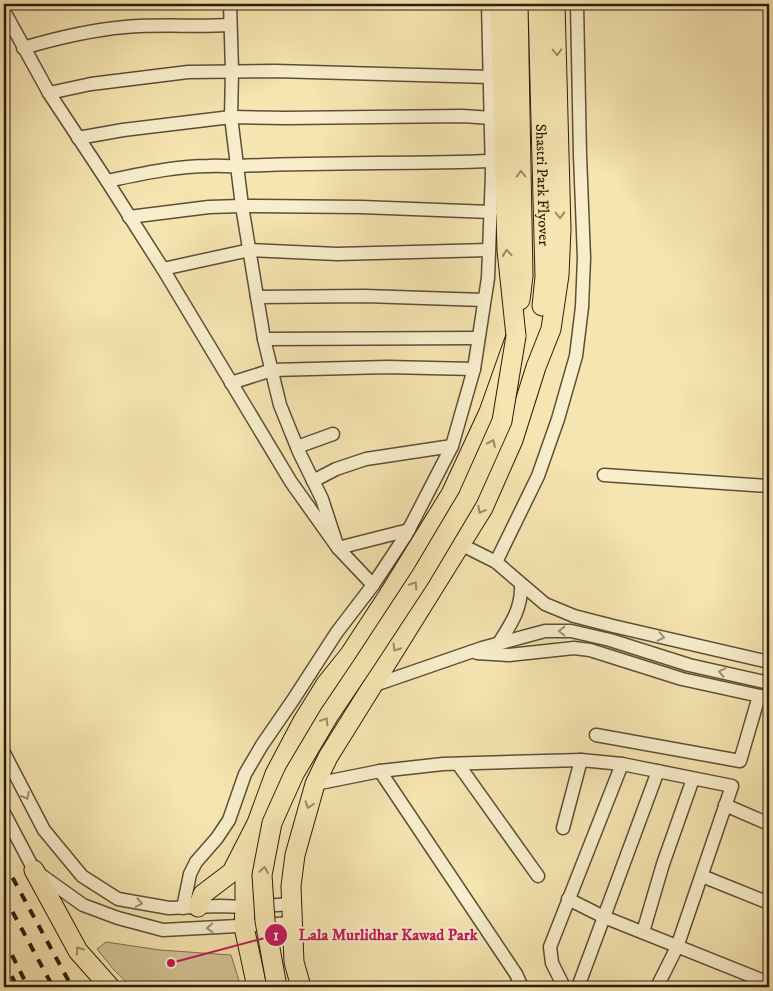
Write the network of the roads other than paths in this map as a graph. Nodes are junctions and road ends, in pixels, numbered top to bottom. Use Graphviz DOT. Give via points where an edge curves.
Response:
graph roads {
  1 [pos="230,4"];
  2 [pos="488,4"];
  3 [pos="500,4"];
  4 [pos="518,4"];
  5 [pos="538,4"];
  6 [pos="556,4"];
  7 [pos="577,4"];
  8 [pos="4,10"];
  9 [pos="230,26"];
  10 [pos="23,48"];
  11 [pos="232,71"];
  12 [pos="490,77"];
  13 [pos="49,93"];
  14 [pos="231,117"];
  15 [pos="491,118"];
  16 [pos="78,138"];
  17 [pos="492,161"];
  18 [pos="237,167"];
  19 [pos="108,181"];
  20 [pos="242,206"];
  21 [pos="491,212"];
  22 [pos="129,217"];
  23 [pos="250,250"];
  24 [pos="489,250"];
  25 [pos="163,269"];
  26 [pos="257,297"];
  27 [pos="484,300"];
  28 [pos="516,336"];
  29 [pos="478,338"];
  30 [pos="264,339"];
  31 [pos="536,367"];
  32 [pos="474,369"];
  33 [pos="272,370"];
  34 [pos="231,383"];
  35 [pos="333,434"];
  36 [pos="452,446"];
  37 [pos="297,447"];
  38 [pos="604,476"];
  39 [pos="313,481"];
  40 [pos="769,486"];
  41 [pos="409,530"];
  42 [pos="460,544"];
  43 [pos="338,548"];
  44 [pos="496,562"];
  45 [pos="374,585"];
  46 [pos="521,585"];
  47 [pos="614,626"];
  48 [pos="610,640"];
  49 [pos="499,643"];
  50 [pos="470,652"];
  51 [pos="769,662"];
  52 [pos="769,683"];
  53 [pos="372,686"];
  54 [pos="764,697"];
  55 [pos="596,735"];
  56 [pos="4,752"];
  57 [pos="581,760"];
  58 [pos="458,764"];
  59 [pos="622,764"];
  60 [pos="380,771"];
  61 [pos="658,771"];
  62 [pos="693,779"];
  63 [pos="315,784"];
  64 [pos="726,805"];
  65 [pos="4,813"];
  66 [pos="257,823"];
  67 [pos="769,824"];
  68 [pos="563,828"];
  69 [pos="34,870"];
  70 [pos="82,876"];
  71 [pos="538,876"];
  72 [pos="702,876"];
  73 [pos="70,896"];
  74 [pos="568,899"];
  75 [pos="769,903"];
  76 [pos="292,904"];
  77 [pos="190,907"];
  78 [pos="245,907"];
  79 [pos="604,917"];
  80 [pos="294,923"];
  81 [pos="244,927"];
  82 [pos="643,932"];
  83 [pos="676,947"];
  84 [pos="769,983"];
  85 [pos="110,987"];
  86 [pos="257,987"];
  87 [pos="277,987"];
  88 [pos="302,987"];
  89 [pos="522,987"];
  90 [pos="564,987"];
  91 [pos="578,987"];
  92 [pos="657,987"];
  1 -- 9 [label="street"];
  2 -- 12 [label="street"];
  28 -- 3 [label="highway, one-way" via="507,250"];
  28 -- 4 [label="highway, Shastri Park Flyover, one-way" via="523,276"];
  5 -- 31 [label="highway, Shastri Park Flyover" via="545,277"];
  6 -- 31 [label="highway, one-way" via="561,229 559,275 551,328"];
  7 -- 44 [label="street" via="584,258 576,356 538,476"];
  8 -- 10 [label="street"];
  9 -- 10 [label="street" via="118,28"];
  9 -- 11 [label="street"];
  10 -- 13 [label="street"];
  11 -- 12 [label="street"];
  11 -- 13 [label="street" via="153,76"];
  11 -- 14 [label="street"];
  12 -- 15 [label="street"];
  13 -- 16 [label="street"];
  14 -- 15 [label="street"];
  14 -- 16 [label="street"];
  14 -- 18 [label="street"];
  15 -- 17 [label="street"];
  16 -- 19 [label="street"];
  17 -- 18 [label="street"];
  17 -- 21 [label="street"];
  18 -- 19 [label="street" via="179,168"];
  18 -- 20 [label="street"];
  19 -- 22 [label="street"];
  20 -- 21 [label="street"];
  20 -- 22 [label="street"];
  20 -- 23 [label="street"];
  21 -- 24 [label="street"];
  22 -- 25 [label="street"];
  23 -- 24 [label="street" via="337,254"];
  23 -- 25 [label="street"];
  23 -- 26 [label="street"];
  24 -- 27 [label="street"];
  25 -- 34 [label="street"];
  26 -- 27 [label="street"];
  26 -- 30 [label="street"];
  27 -- 29 [label="street"];
  28 -- 66 [label="highway" via="489,412 451,494 388,596 303,721 275,774"];
  87 -- 28 [label="highway, one-way, bridge" via="265,922 262,875 272,823 294,774 319,731 468,498 502,421"];
  29 -- 30 [label="street"];
  29 -- 32 [label="street"];
  30 -- 33 [label="street"];
  31 -- 42 [label="highway, one-way" via="513,440 484,508"];
  32 -- 33 [label="street"];
  32 -- 36 [label="street"];
  33 -- 34 [label="street"];
  33 -- 37 [label="street" via="280,405"];
  34 -- 43 [label="street" via="291,482"];
  35 -- 37 [label="street"];
  36 -- 39 [label="street" via="366,459"];
  36 -- 41 [label="street"];
  37 -- 39 [label="street"];
  38 -- 40 [label="street"];
  39 -- 43 [label="street"];
  41 -- 43 [label="street"];
  41 -- 45 [label="street"];
  42 -- 44 [label="street"];
  42 -- 53 [label="highway, one-way"];
  43 -- 45 [label="street"];
  44 -- 46 [label="street"];
  45 -- 77 [label="street" via="337,632 245,774 228,820 190,874"];
  46 -- 47 [label="street" via="544,604"];
  46 -- 49 [label="street" via="522,599"];
  47 -- 48 [label="street"];
  47 -- 51 [label="street, one-way"];
  48 -- 49 [label="street, one-way" via="571,631 545,631"];
  52 -- 48 [label="street, one-way" via="689,665"];
  49 -- 50 [label="street"];
  50 -- 53 [label="street"];
  50 -- 54 [label="street" via="510,655 574,648 590,650 682,679"];
  53 -- 63 [label="highway"];
  54 -- 55 [label="street" via="740,761"];
  56 -- 70 [label="street, one-way" via="44,830"];
  57 -- 58 [label="street"];
  57 -- 59 [label="street"];
  57 -- 68 [label="street"];
  58 -- 60 [label="street"];
  58 -- 71 [label="street"];
  59 -- 61 [label="street"];
  59 -- 74 [label="street"];
  60 -- 63 [label="street"];
  60 -- 89 [label="street"];
  61 -- 62 [label="street"];
  61 -- 79 [label="street"];
  62 -- 64 [label="street" via="732,786"];
  62 -- 82 [label="street"];
  63 -- 76 [label="highway, one-way" via="295,855"];
  64 -- 67 [label="street"];
  64 -- 72 [label="street"];
  65 -- 69 [label="street"];
  66 -- 77 [label="highway" via="232,872"];
  66 -- 78 [label="highway" via="244,883"];
  69 -- 73 [label="street"];
  85 -- 69 [label="highway, one-way" via="78,951"];
  70 -- 73 [label="street"];
  70 -- 77 [label="street, one-way" via="118,899 169,908"];
  72 -- 75 [label="street"];
  72 -- 83 [label="street"];
  81 -- 73 [label="street, one-way" via="163,930 118,918 83,905"];
  74 -- 79 [label="street"];
  74 -- 90 [label="street" via="550,946 552,963"];
  76 -- 78 [label="street"];
  76 -- 80 [label="highway"];
  77 -- 78 [label="street"];
  78 -- 81 [label="highway"];
  79 -- 82 [label="street"];
  79 -- 91 [label="street"];
  80 -- 81 [label="street"];
  80 -- 88 [label="highway" via="294,962"];
  81 -- 86 [label="highway"];
  82 -- 83 [label="street"];
  83 -- 84 [label="street"];
  83 -- 92 [label="street"];
}
